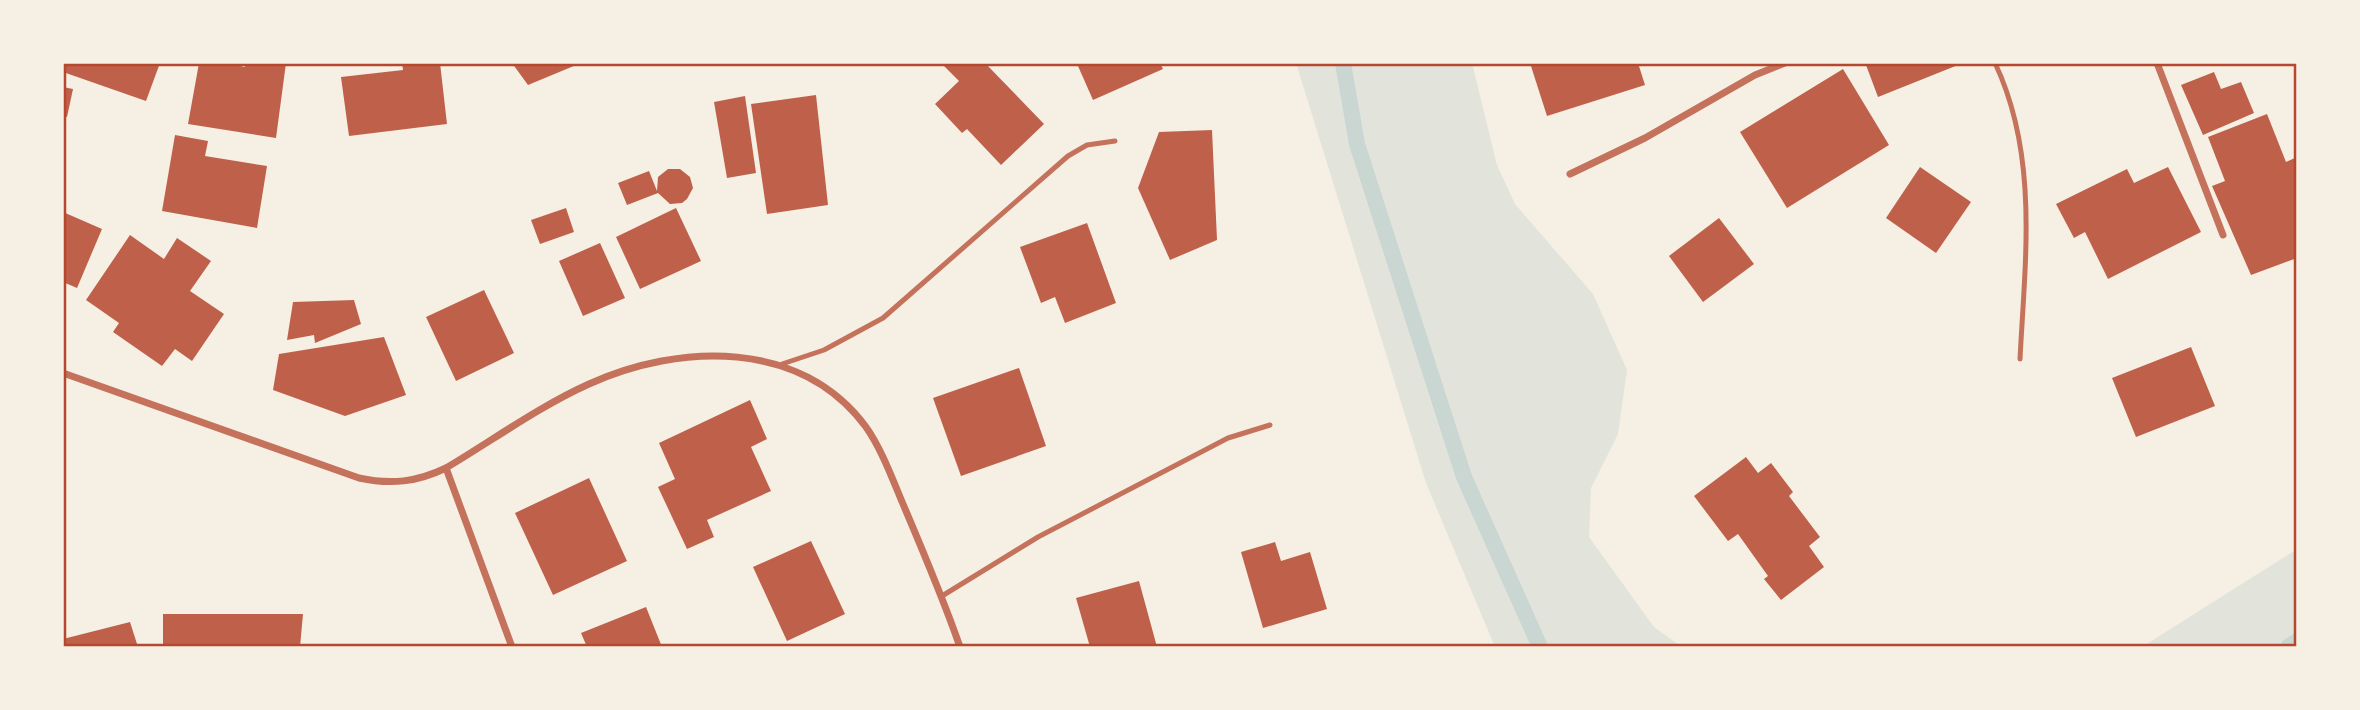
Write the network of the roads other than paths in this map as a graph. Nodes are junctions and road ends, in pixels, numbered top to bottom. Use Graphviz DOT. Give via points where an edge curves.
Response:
graph roads {
  1 [pos="1785,63"];
  2 [pos="1995,63"];
  3 [pos="2157,63"];
  4 [pos="1115,141"];
  5 [pos="1570,173"];
  6 [pos="2223,235"];
  7 [pos="2020,359"];
  8 [pos="782,364"];
  9 [pos="63,373"];
  10 [pos="1270,425"];
  11 [pos="446,468"];
  12 [pos="942,596"];
  13 [pos="512,647"];
  14 [pos="960,647"];
  1 -- 5 [label="street"];
  2 -- 7 [label="lane" via="2017,117 2024,162 2026,240"];
  3 -- 6 [label="street"];
  4 -- 8 [label="lane" via="1087,145 1068,156 883,318 824,350"];
  8 -- 11 [label="street" via="721,356 666,360 631,369 588,384"];
  8 -- 12 [label="street" via="830,391 865,426"];
  9 -- 11 [label="street" via="359,478 402,482"];
  10 -- 12 [label="lane" via="1228,438 1038,537"];
  11 -- 13 [label="street"];
  12 -- 14 [label="street"];
}
